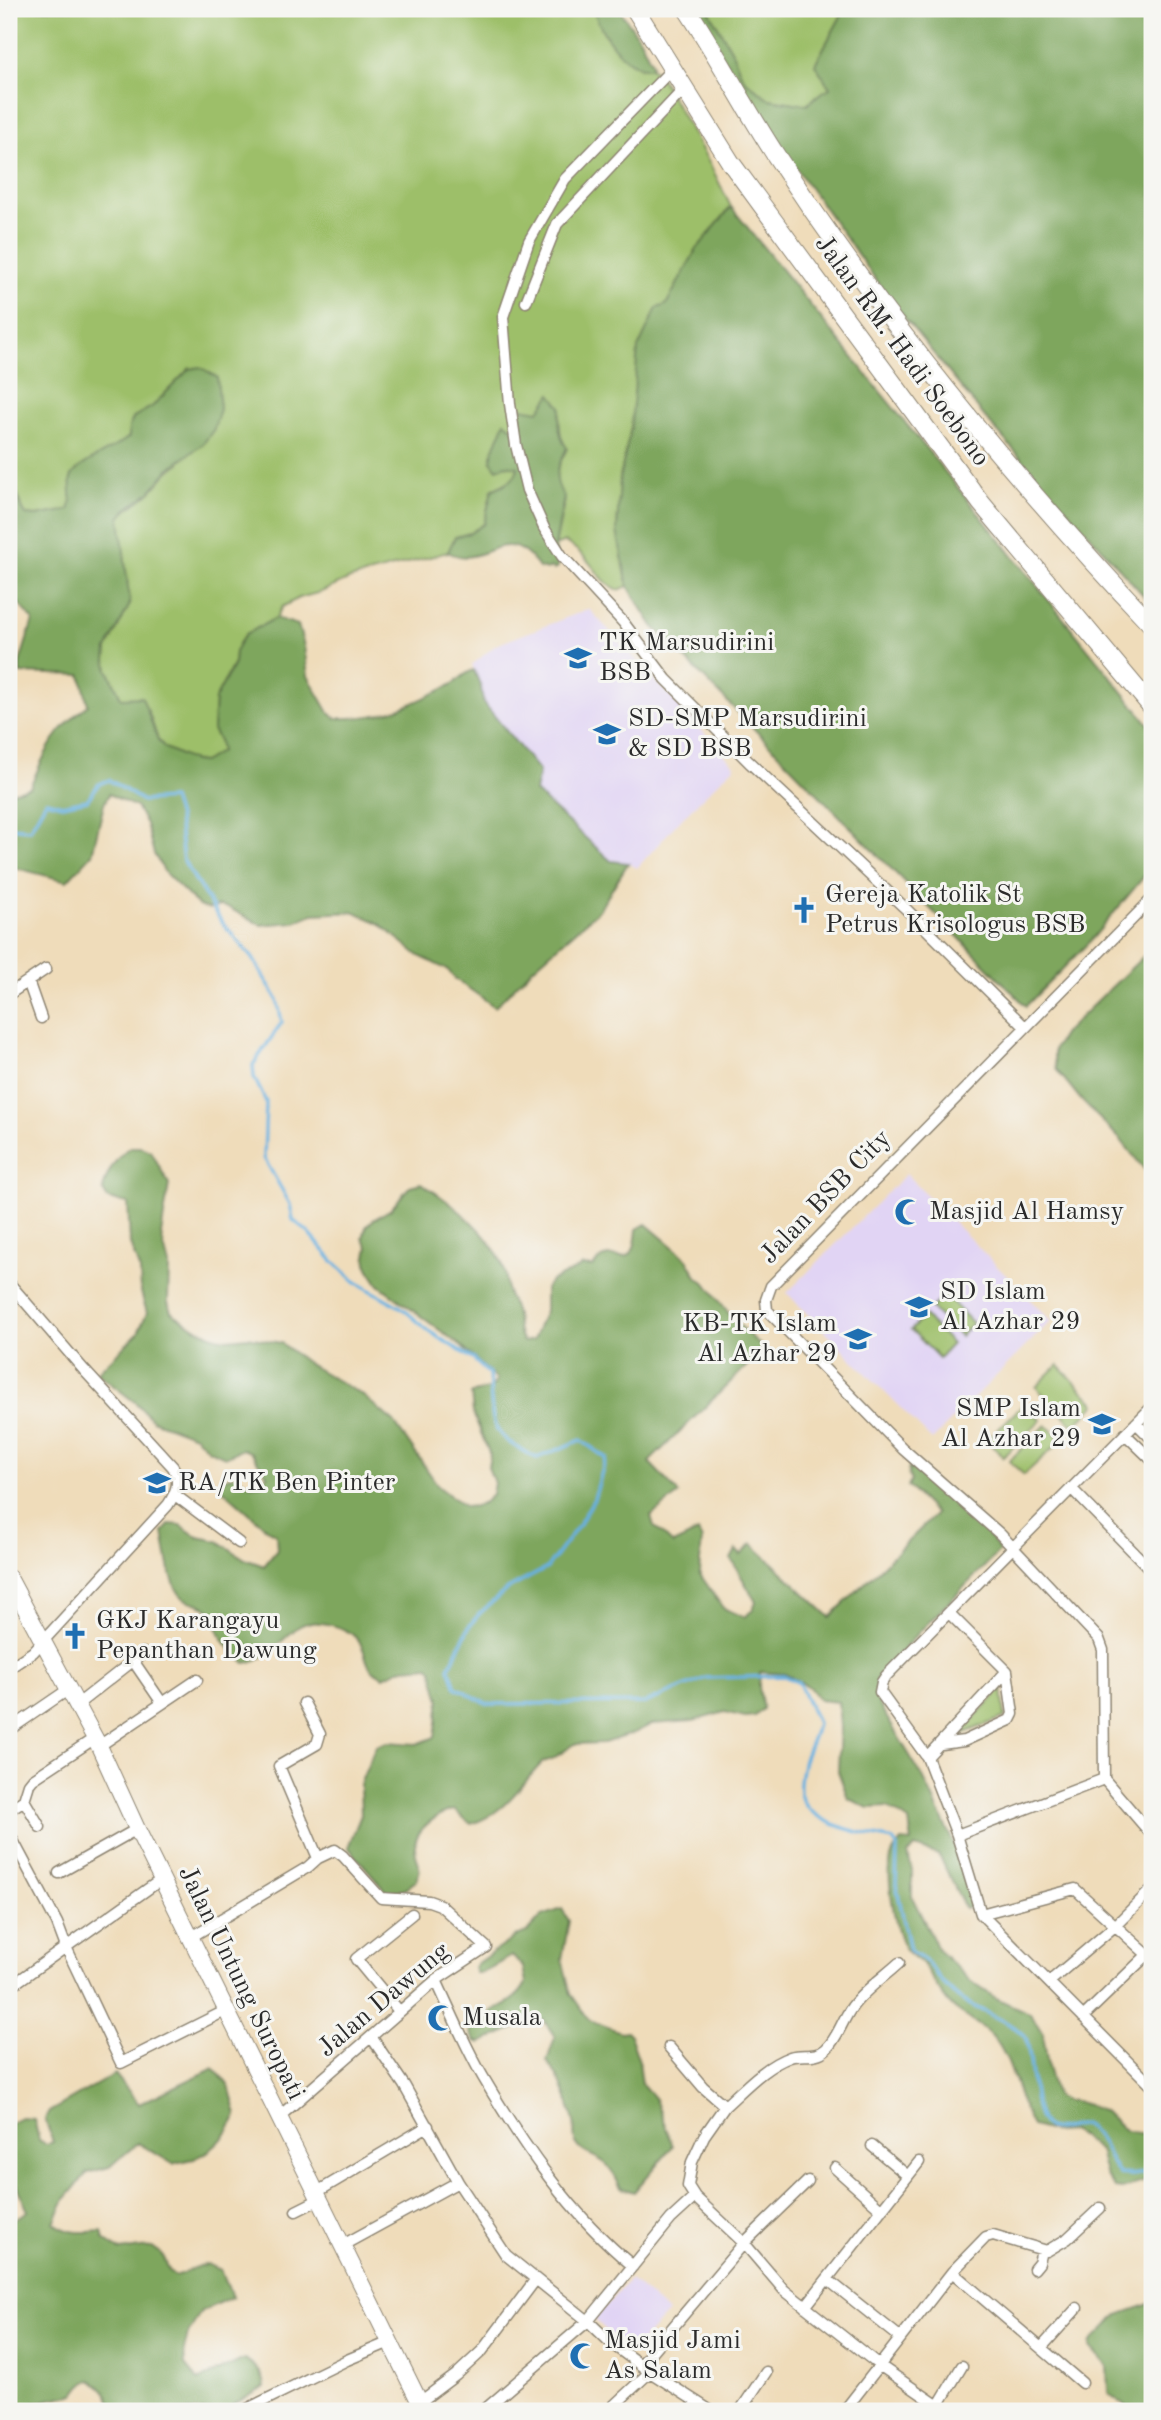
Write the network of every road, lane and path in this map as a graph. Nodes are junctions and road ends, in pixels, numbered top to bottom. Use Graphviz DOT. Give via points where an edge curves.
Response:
graph roads {
  1 [pos="635,9"];
  2 [pos="687,9"];
  3 [pos="672,69"];
  4 [pos="684,89"];
  5 [pos="556,224"];
  6 [pos="529,241"];
  7 [pos="526,302"];
  8 [pos="1152,625"];
  9 [pos="1152,708"];
  10 [pos="1152,899"];
  11 [pos="46,968"];
  12 [pos="28,981"];
  13 [pos="9,994"];
  14 [pos="41,1018"];
  15 [pos="1025,1027"];
  16 [pos="9,1285"];
  17 [pos="1152,1407"];
  18 [pos="1136,1423"];
  19 [pos="1125,1434"];
  20 [pos="1152,1439"];
  21 [pos="1152,1460"];
  22 [pos="1071,1488"];
  23 [pos="175,1495"];
  24 [pos="239,1543"];
  25 [pos="1012,1548"];
  26 [pos="1152,1570"];
  27 [pos="9,1578"];
  28 [pos="949,1613"];
  29 [pos="44,1640"];
  30 [pos="143,1653"];
  31 [pos="134,1662"];
  32 [pos="9,1668"];
  33 [pos="1007,1671"];
  34 [pos="197,1680"];
  35 [pos="69,1689"];
  36 [pos="162,1703"];
  37 [pos="304,1703"];
  38 [pos="78,1704"];
  39 [pos="9,1730"];
  40 [pos="97,1742"];
  41 [pos="941,1744"];
  42 [pos="927,1757"];
  43 [pos="1104,1779"];
  44 [pos="24,1800"];
  45 [pos="9,1810"];
  46 [pos="40,1827"];
  47 [pos="137,1829"];
  48 [pos="9,1833"];
  49 [pos="957,1835"];
  50 [pos="1152,1835"];
  51 [pos="318,1857"];
  52 [pos="59,1873"];
  53 [pos="162,1879"];
  54 [pos="1152,1889"];
  55 [pos="412,1914"];
  56 [pos="982,1914"];
  57 [pos="1116,1925"];
  58 [pos="191,1937"];
  59 [pos="66,1947"];
  60 [pos="1150,1957"];
  61 [pos="900,1963"];
  62 [pos="436,1980"];
  63 [pos="1049,1982"];
  64 [pos="14,1984"];
  65 [pos="227,2010"];
  66 [pos="399,2011"];
  67 [pos="1083,2017"];
  68 [pos="372,2038"];
  69 [pos="669,2047"];
  70 [pos="1152,2086"];
  71 [pos="725,2106"];
  72 [pos="279,2116"];
  73 [pos="428,2126"];
  74 [pos="872,2146"];
  75 [pos="919,2162"];
  76 [pos="835,2168"];
  77 [pos="908,2176"];
  78 [pos="808,2181"];
  79 [pos="458,2182"];
  80 [pos="318,2196"];
  81 [pos="695,2197"];
  82 [pos="1100,2208"];
  83 [pos="882,2210"];
  84 [pos="296,2211"];
  85 [pos="744,2243"];
  86 [pos="343,2245"];
  87 [pos="1042,2251"];
  88 [pos="633,2266"];
  89 [pos="1034,2269"];
  90 [pos="952,2272"];
  91 [pos="536,2278"];
  92 [pos="827,2279"];
  93 [pos="805,2307"];
  94 [pos="1077,2308"];
  95 [pos="588,2321"];
  96 [pos="901,2338"];
  97 [pos="390,2342"];
  98 [pos="1041,2347"];
  99 [pos="879,2365"];
  100 [pos="962,2366"];
  101 [pos="645,2368"];
  102 [pos="766,2372"];
  103 [pos="1082,2383"];
  104 [pos="422,2407"];
  105 [pos="243,2411"];
  106 [pos="483,2411"];
  107 [pos="608,2411"];
  108 [pos="711,2411"];
  109 [pos="740,2411"];
  110 [pos="844,2411"];
  1 -- 3 [label="main road, Jalan RM. Hadi Soebono"];
  2 -- 8 [label="main road, Jalan RM. Hadi Soebono" via="776,155 888,314 1013,471"];
  3 -- 4 [label="main road, Jalan RM. Hadi Soebono"];
  3 -- 6 [label="street" via="565,179"];
  4 -- 5 [label="street"];
  4 -- 9 [label="main road, Jalan RM. Hadi Soebono" via="731,163 981,503"];
  5 -- 6 [label="street"];
  5 -- 7 [label="street"];
  6 -- 15 [label="street" via="503,317 516,445 527,490 544,528 562,556 623,622 666,678"];
  10 -- 15 [label="street, Jalan BSB City"];
  11 -- 12 [label="street"];
  12 -- 13 [label="street"];
  12 -- 14 [label="street"];
  15 -- 25 [label="street, Jalan BSB City" via="771,1286 766,1300 767,1310 884,1429"];
  16 -- 23 [label="street" via="173,1467 178,1479"];
  17 -- 18 [label="street"];
  18 -- 19 [label="street"];
  18 -- 20 [label="street"];
  19 -- 21 [label="street"];
  19 -- 22 [label="street"];
  22 -- 25 [label="street"];
  22 -- 26 [label="street"];
  23 -- 24 [label="street"];
  23 -- 29 [label="street"];
  25 -- 28 [label="street"];
  25 -- 43 [label="street, Jalan BSB City" via="1099,1639"];
  27 -- 29 [label="main road, Jalan Untung Suropati"];
  28 -- 33 [label="street"];
  28 -- 42 [label="street" via="880,1686"];
  29 -- 32 [label="street"];
  29 -- 35 [label="main road, Jalan Untung Suropati"];
  30 -- 31 [label="street"];
  31 -- 36 [label="street"];
  31 -- 38 [label="street"];
  33 -- 41 [label="street"];
  33 -- 41 [label="street" via="1010,1720 964,1741"];
  34 -- 36 [label="street"];
  35 -- 38 [label="main road, Jalan Untung Suropati"];
  35 -- 39 [label="street"];
  36 -- 40 [label="street"];
  37 -- 51 [label="street" via="320,1740 279,1766"];
  38 -- 40 [label="main road, Jalan Untung Suropati"];
  40 -- 44 [label="street" via="33,1779"];
  40 -- 47 [label="main road, Jalan Untung Suropati"];
  41 -- 42 [label="street"];
  42 -- 49 [label="street"];
  43 -- 49 [label="street"];
  43 -- 50 [label="street"];
  44 -- 45 [label="street"];
  44 -- 46 [label="street"];
  47 -- 52 [label="street"];
  47 -- 53 [label="main road, Jalan Untung Suropati"];
  48 -- 59 [label="street"];
  49 -- 56 [label="street"];
  51 -- 58 [label="street" via="309,1867"];
  51 -- 62 [label="street, Jalan Dawung" via="335,1850 381,1898 440,1905 486,1947"];
  53 -- 58 [label="main road, Jalan Untung Suropati"];
  53 -- 59 [label="street"];
  54 -- 57 [label="street"];
  55 -- 66 [label="street" via="356,1959"];
  56 -- 57 [label="street" via="1073,1888"];
  56 -- 63 [label="street"];
  57 -- 60 [label="street"];
  57 -- 63 [label="street"];
  58 -- 65 [label="main road, Jalan Untung Suropati"];
  59 -- 64 [label="street"];
  59 -- 65 [label="street" via="121,2063"];
  60 -- 67 [label="street"];
  61 -- 71 [label="street" via="852,2007 833,2042 819,2054 780,2062"];
  62 -- 66 [label="street, Jalan Dawung"];
  62 -- 88 [label="street" via="482,2076 530,2150 571,2205"];
  63 -- 67 [label="street"];
  65 -- 72 [label="main road, Jalan Untung Suropati"];
  66 -- 68 [label="street, Jalan Dawung"];
  67 -- 70 [label="street"];
  68 -- 72 [label="street, Jalan Dawung"];
  68 -- 73 [label="street"];
  69 -- 71 [label="street"];
  71 -- 81 [label="street" via="692,2162 688,2186"];
  72 -- 80 [label="main road, Jalan Untung Suropati"];
  73 -- 79 [label="street"];
  73 -- 80 [label="street"];
  74 -- 77 [label="street"];
  75 -- 77 [label="street"];
  76 -- 83 [label="street"];
  77 -- 83 [label="street"];
  78 -- 85 [label="street"];
  79 -- 86 [label="street"];
  79 -- 91 [label="street" via="506,2255"];
  80 -- 84 [label="street"];
  80 -- 86 [label="main road, Jalan Untung Suropati"];
  81 -- 85 [label="street"];
  81 -- 88 [label="street"];
  82 -- 87 [label="street" via="1067,2239"];
  83 -- 92 [label="street"];
  85 -- 93 [label="street"];
  85 -- 101 [label="street"];
  86 -- 97 [label="main road, Jalan Untung Suropati"];
  87 -- 89 [label="street"];
  87 -- 90 [label="street" via="991,2235"];
  88 -- 95 [label="street"];
  90 -- 96 [label="street"];
  90 -- 98 [label="street"];
  91 -- 95 [label="street"];
  91 -- 104 [label="street" via="482,2351"];
  92 -- 93 [label="street"];
  92 -- 96 [label="street"];
  93 -- 99 [label="street"];
  94 -- 98 [label="street"];
  95 -- 101 [label="street"];
  95 -- 106 [label="street"];
  96 -- 99 [label="street"];
  97 -- 104 [label="main road, Jalan Untung Suropati"];
  97 -- 105 [label="street"];
  98 -- 103 [label="street"];
  99 -- 100 [label="street" via="941,2407"];
  99 -- 110 [label="street"];
  101 -- 107 [label="street"];
  101 -- 108 [label="street"];
  102 -- 109 [label="street"];
}
